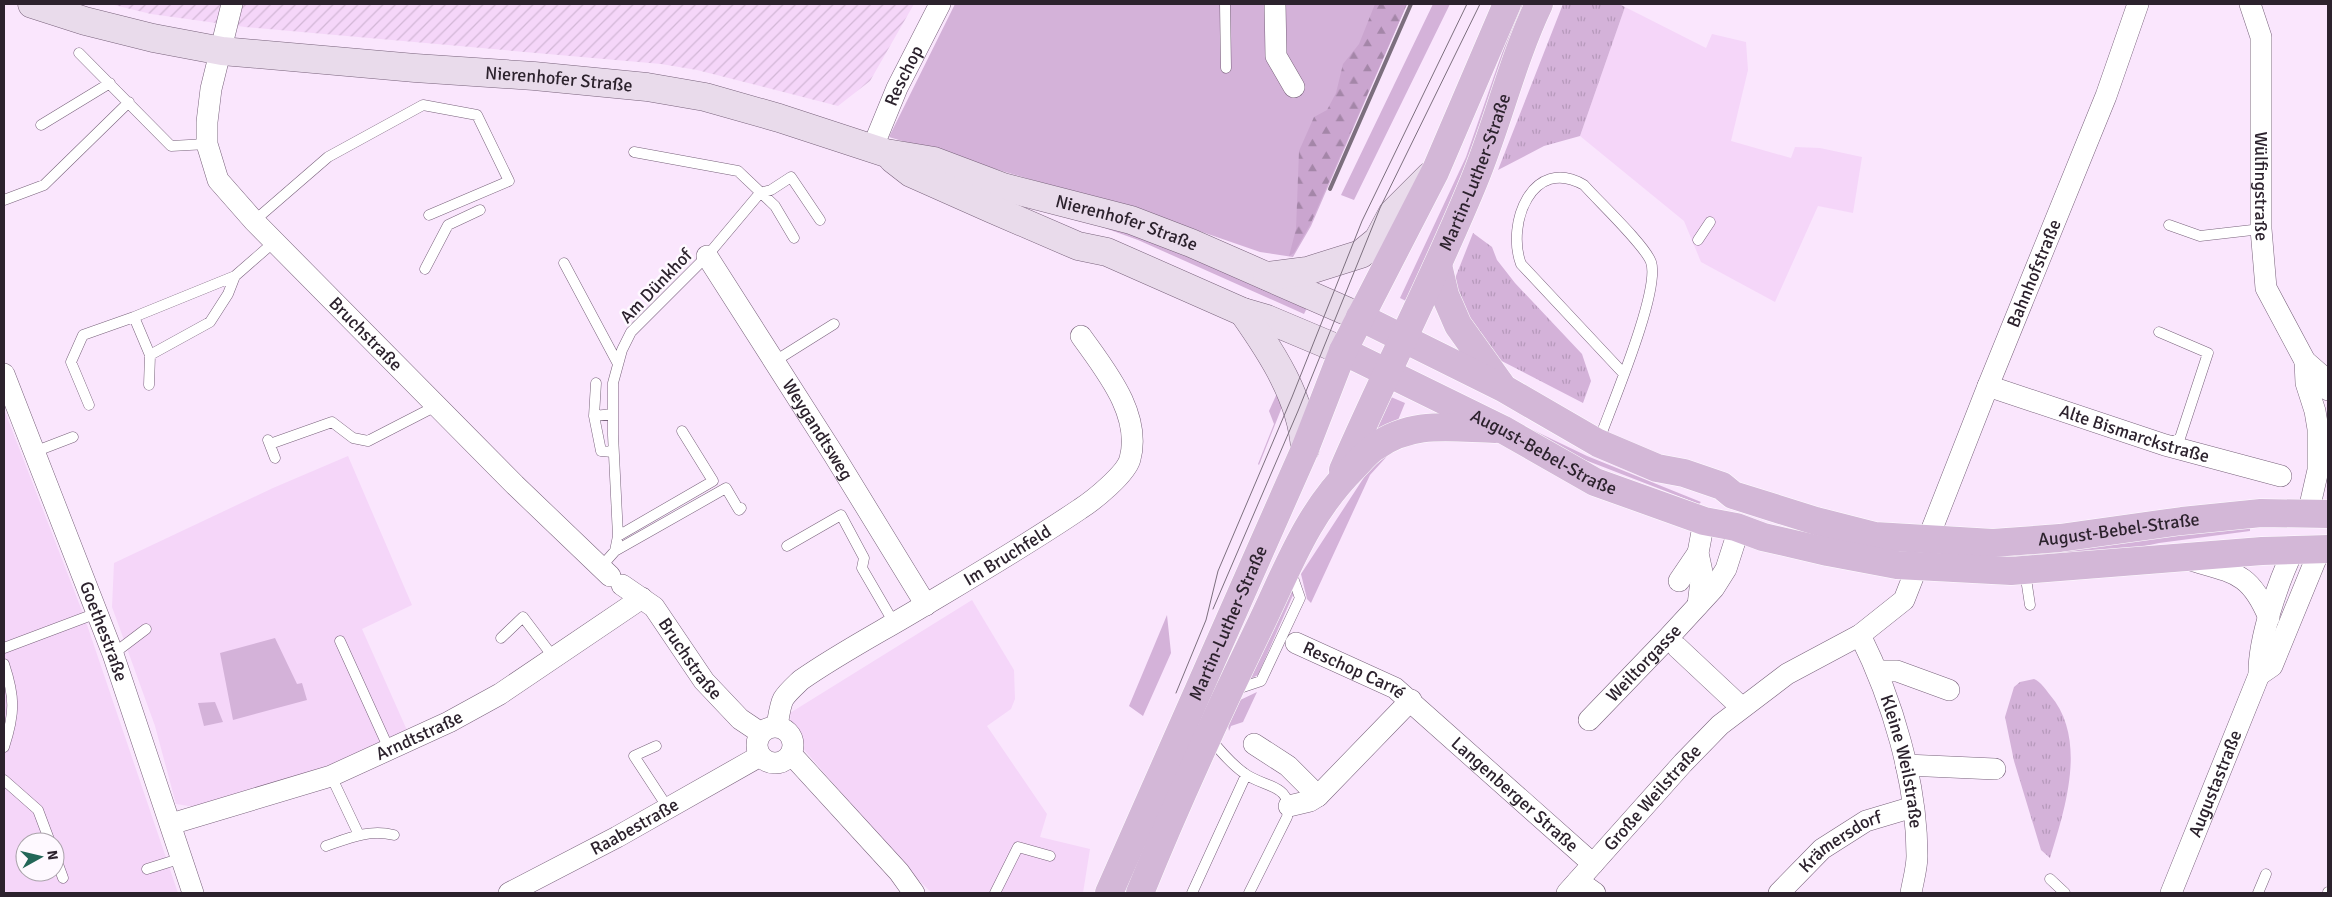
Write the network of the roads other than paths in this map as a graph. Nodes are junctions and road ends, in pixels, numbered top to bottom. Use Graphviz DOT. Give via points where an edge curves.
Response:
graph roads {
  1 [pos="32,4"];
  2 [pos="232,4"];
  3 [pos="940,4"];
  4 [pos="1225,4"];
  5 [pos="1275,4"];
  6 [pos="1507,4"];
  7 [pos="1539,4"];
  8 [pos="2138,4"];
  9 [pos="2250,4"];
  10 [pos="222,51"];
  11 [pos="79,52"];
  12 [pos="1226,68"];
  13 [pos="110,83"];
  14 [pos="1294,87"];
  15 [pos="129,102"];
  16 [pos="41,125"];
  17 [pos="207,144"];
  18 [pos="879,151"];
  19 [pos="634,152"];
  20 [pos="1435,172"];
  21 [pos="760,194"];
  22 [pos="4,200"];
  23 [pos="480,210"];
  24 [pos="429,215"];
  25 [pos="820,220"];
  26 [pos="254,221"];
  27 [pos="1710,222"];
  28 [pos="2169,225"];
  29 [pos="2261,229"];
  30 [pos="794,238"];
  31 [pos="1698,240"];
  32 [pos="274,242"];
  33 [pos="708,256"];
  34 [pos="564,263"];
  35 [pos="1438,265"];
  36 [pos="425,269"];
  37 [pos="235,276"];
  38 [pos="1266,276"];
  39 [pos="1243,312"];
  40 [pos="134,317"];
  41 [pos="1360,317"];
  42 [pos="834,324"];
  43 [pos="2159,332"];
  44 [pos="1081,336"];
  45 [pos="1403,338"];
  46 [pos="1343,351"];
  47 [pos="150,355"];
  48 [pos="775,361"];
  49 [pos="2305,361"];
  50 [pos="618,364"];
  51 [pos="1386,373"];
  52 [pos="4,374"];
  53 [pos="1624,374"];
  54 [pos="596,383"];
  55 [pos="150,385"];
  56 [pos="1988,386"];
  57 [pos="1503,388"];
  58 [pos="2328,390"];
  59 [pos="89,405"];
  60 [pos="436,406"];
  61 [pos="613,414"];
  62 [pos="594,416"];
  63 [pos="2323,425"];
  64 [pos="1502,429"];
  65 [pos="682,431"];
  66 [pos="73,436"];
  67 [pos="1598,443"];
  68 [pos="2165,445"];
  69 [pos="1305,449"];
  70 [pos="34,452"];
  71 [pos="614,452"];
  72 [pos="275,458"];
  73 [pos="2281,476"];
  74 [pos="1338,483"];
  75 [pos="1733,495"];
  76 [pos="741,508"];
  77 [pos="1704,521"];
  78 [pos="1736,527"];
  79 [pos="2318,534"];
  80 [pos="618,536"];
  81 [pos="1928,540"];
  82 [pos="787,546"];
  83 [pos="615,551"];
  84 [pos="2183,558"];
  85 [pos="1700,562"];
  86 [pos="1917,567"];
  87 [pos="1726,569"];
  88 [pos="2025,570"];
  89 [pos="611,576"];
  90 [pos="1678,581"];
  91 [pos="642,598"];
  92 [pos="926,605"];
  93 [pos="1698,605"];
  94 [pos="2030,605"];
  95 [pos="97,613"];
  96 [pos="2269,618"];
  97 [pos="894,623"];
  98 [pos="146,630"];
  99 [pos="1860,634"];
  100 [pos="500,638"];
  101 [pos="340,641"];
  102 [pos="1296,643"];
  103 [pos="1677,647"];
  104 [pos="4,648"];
  105 [pos="113,654"];
  106 [pos="554,658"];
  107 [pos="4,664"];
  108 [pos="1878,671"];
  109 [pos="2259,676"];
  110 [pos="1950,690"];
  111 [pos="1411,700"];
  112 [pos="1741,707"];
  113 [pos="1589,720"];
  114 [pos="1437,724"];
  115 [pos="769,730"];
  116 [pos="1208,737"];
  117 [pos="1254,744"];
  118 [pos="656,746"];
  119 [pos="4,747"];
  120 [pos="389,749"];
  121 [pos="791,754"];
  122 [pos="760,756"];
  123 [pos="1906,765"];
  124 [pos="1995,769"];
  125 [pos="1246,775"];
  126 [pos="332,776"];
  127 [pos="4,780"];
  128 [pos="1318,796"];
  129 [pos="1289,806"];
  130 [pos="1913,807"];
  131 [pos="668,808"];
  132 [pos="171,824"];
  133 [pos="46,832"];
  134 [pos="359,835"];
  135 [pos="394,835"];
  136 [pos="326,846"];
  137 [pos="1050,856"];
  138 [pos="182,858"];
  139 [pos="1593,864"];
  140 [pos="147,869"];
  141 [pos="2266,874"];
  142 [pos="2050,880"];
  143 [pos="1580,889"];
  144 [pos="522,890"];
  145 [pos="193,893"];
  146 [pos="914,893"];
  147 [pos="995,893"];
  148 [pos="1109,893"];
  149 [pos="1140,893"];
  150 [pos="1192,893"];
  151 [pos="1249,893"];
  152 [pos="1779,893"];
  153 [pos="1911,893"];
  154 [pos="2065,893"];
  155 [pos="2171,893"];
  156 [pos="2258,893"];
  1 -- 10 [label="main road, Nierenhofer Straße" via="143,36"];
  2 -- 10 [label="street"];
  3 -- 18 [label="street, Reschop" via="897,88"];
  4 -- 12 [label="lane"];
  5 -- 14 [label="street" via="1276,56"];
  6 -- 20 [label="main road, Martin-Luther-Straße"];
  7 -- 35 [label="main road, Martin-Luther-Straße" via="1513,66 1475,180"];
  8 -- 56 [label="street, Bahnhofstraße" via="2106,96"];
  9 -- 29 [label="street, Wülfingstraße" via="2261,37"];
  10 -- 17 [label="street, Bruchstraße" via="211,89"];
  10 -- 18 [label="main road, Nierenhofer Straße" via="647,87 723,101"];
  11 -- 13 [label="lane"];
  13 -- 15 [label="lane"];
  13 -- 16 [label="lane"];
  15 -- 17 [label="lane" via="171,146"];
  15 -- 22 [label="lane" via="44,185"];
  17 -- 26 [label="street, Bruchstraße" via="218,180"];
  18 -- 38 [label="main road, Nierenhofer Straße" via="934,161 1003,187 1131,220"];
  18 -- 39 [label="main road, Nierenhofer Straße" via="911,173 983,205 1078,246 1107,252"];
  19 -- 21 [label="lane" via="738,172"];
  20 -- 38 [label="main road, Martin-Luther-Straße" via="1392,214 1378,240 1361,254 1307,271"];
  20 -- 41 [label="main road, Martin-Luther-Straße"];
  21 -- 25 [label="lane, Am Dünkhof" via="791,177"];
  21 -- 30 [label="lane" via="775,206"];
  21 -- 33 [label="lane, Am Dünkhof"];
  23 -- 36 [label="lane" via="448,226"];
  24 -- 26 [label="lane" via="509,181 477,115 423,105 328,157"];
  26 -- 32 [label="street, Bruchstraße"];
  27 -- 31 [label="lane"];
  28 -- 29 [label="lane" via="2200,236"];
  29 -- 49 [label="street, Wülfingstraße" via="2266,288"];
  32 -- 37 [label="lane"];
  32 -- 60 [label="street, Bruchstraße"];
  33 -- 48 [label="street, Weygandtsweg"];
  33 -- 50 [label="lane, Am Dünkhof" via="631,332"];
  34 -- 50 [label="lane"];
  35 -- 45 [label="main road, Martin-Luther-Straße"];
  35 -- 57 [label="main road, August-Bebel-Straße" via="1445,295 1458,325"];
  37 -- 40 [label="lane"];
  37 -- 47 [label="lane" via="210,322"];
  38 -- 41 [label="main road, Nierenhofer Straße"];
  39 -- 46 [label="main road, Nierenhofer Straße" via="1268,319"];
  39 -- 69 [label="main road" via="1283,376 1301,419"];
  40 -- 47 [label="lane"];
  40 -- 59 [label="lane" via="83,336 71,362"];
  41 -- 45 [label="main road"];
  41 -- 46 [label="main road, Martin-Luther-Straße"];
  42 -- 48 [label="lane"];
  43 -- 68 [label="lane" via="2208,353 2180,438"];
  44 -- 92 [label="street, Im Bruchfeld" via="1128,411 1132,450 1125,471 1082,508"];
  45 -- 51 [label="main road, Martin-Luther-Straße"];
  45 -- 57 [label="main road, August-Bebel-Straße"];
  46 -- 51 [label="main road"];
  46 -- 69 [label="main road, Martin-Luther-Straße"];
  47 -- 55 [label="lane"];
  48 -- 92 [label="street, Weygandtsweg"];
  49 -- 58 [label="street, Wülfingstraße" via="2321,375"];
  49 -- 63 [label="street, Wülfingstraße" via="2306,383"];
  50 -- 61 [label="lane, Am Dünkhof"];
  51 -- 64 [label="main road, August-Bebel-Straße"];
  51 -- 74 [label="main road, Martin-Luther-Straße"];
  52 -- 70 [label="street, Goethestraße"];
  53 -- 53 [label="lane" via="1651,288 1651,262 1584,185 1561,176 1549,178 1533,188 1524,203 1517,254 1521,264"];
  53 -- 67 [label="lane"];
  54 -- 62 [label="lane"];
  56 -- 68 [label="street, Alte Bismarckstraße"];
  56 -- 81 [label="street, Bahnhofstraße"];
  57 -- 67 [label="main road, August-Bebel-Straße"];
  60 -- 72 [label="lane" via="368,441 352,438 332,422 269,442"];
  60 -- 89 [label="street, Bruchstraße"];
  61 -- 62 [label="lane"];
  61 -- 71 [label="lane, Am Dünkhof"];
  62 -- 71 [label="lane" via="601,451"];
  63 -- 79 [label="street, Wülfingstraße" via="2318,470"];
  64 -- 74 [label="main road, Martin-Luther-Straße" via="1428,426 1410,430 1373,448"];
  64 -- 77 [label="main road, August-Bebel-Straße" via="1595,482"];
  65 -- 80 [label="lane" via="712,481"];
  66 -- 70 [label="lane"];
  67 -- 75 [label="main road, August-Bebel-Straße" via="1657,468 1722,486"];
  68 -- 73 [label="street, Alte Bismarckstraße"];
  69 -- 148 [label="main road, Martin-Luther-Straße"];
  70 -- 95 [label="street, Goethestraße"];
  71 -- 80 [label="lane, Am Dünkhof"];
  74 -- 116 [label="main road, Martin-Luther-Straße" via="1309,523 1288,564"];
  75 -- 77 [label="main road"];
  75 -- 78 [label="main road"];
  75 -- 81 [label="main road, August-Bebel-Straße" via="1875,536"];
  76 -- 83 [label="lane" via="739,510 726,488"];
  77 -- 78 [label="main road, August-Bebel-Straße"];
  77 -- 85 [label="street"];
  78 -- 86 [label="main road, August-Bebel-Straße" via="1763,537 1828,552"];
  78 -- 87 [label="street, Weiltorgasse"];
  79 -- 81 [label="main road, August-Bebel-Straße" via="2261,513 2024,541"];
  79 -- 84 [label="main road, August-Bebel-Straße"];
  79 -- 96 [label="street, Augustastraße"];
  79 -- 109 [label="street, Augustastraße" via="2272,666"];
  80 -- 83 [label="lane, Am Dünkhof"];
  81 -- 86 [label="street"];
  82 -- 97 [label="lane" via="840,515 864,558 862,568"];
  83 -- 89 [label="lane"];
  84 -- 88 [label="main road, August-Bebel-Straße"];
  84 -- 96 [label="street, August-Bebel-Straße" via="2244,578 2260,596"];
  85 -- 87 [label="lane"];
  85 -- 90 [label="street"];
  85 -- 93 [label="street"];
  86 -- 88 [label="main road, August-Bebel-Straße"];
  86 -- 99 [label="street" via="1904,600"];
  87 -- 93 [label="street, Weiltorgasse"];
  88 -- 94 [label="lane"];
  89 -- 91 [label="street, Bruchstraße"];
  91 -- 106 [label="street, Arndtstraße"];
  91 -- 115 [label="street, Bruchstraße" via="654,607 704,681 740,719"];
  92 -- 97 [label="street, Im Bruchfeld"];
  93 -- 113 [label="street, Weiltorgasse"];
  95 -- 104 [label="lane"];
  95 -- 105 [label="street, Goethestraße"];
  96 -- 109 [label="street, Augustastraße" via="2258,655"];
  97 -- 115 [label="street, Im Bruchfeld" via="801,680 783,698"];
  98 -- 105 [label="lane"];
  99 -- 108 [label="street, Kleine Weilstraße"];
  99 -- 112 [label="street, Große Weilstraße" via="1787,674"];
  100 -- 106 [label="lane" via="523,617"];
  101 -- 120 [label="lane"];
  102 -- 111 [label="street, Reschop Carré" via="1395,688"];
  103 -- 112 [label="street"];
  105 -- 132 [label="street, Goethestraße"];
  106 -- 120 [label="street, Arndtstraße" via="500,694"];
  107 -- 119 [label="lane" via="12,690 12,722"];
  108 -- 110 [label="street" via="1897,671"];
  108 -- 123 [label="street, Kleine Weilstraße"];
  109 -- 155 [label="street, Augustastraße"];
  111 -- 114 [label="street, Reschop Carré"];
  111 -- 128 [label="street, Reschop Carré"];
  112 -- 139 [label="street, Große Weilstraße" via="1683,763"];
  114 -- 139 [label="street, Langenberger Straße"];
  115 -- 121 [label="street, Bruchstraße" via="786,730 791,735"];
  115 -- 122 [label="street" via="757,747"];
  116 -- 125 [label="lane"];
  116 -- 149 [label="main road, Martin-Luther-Straße"];
  117 -- 128 [label="street" via="1288,766"];
  118 -- 131 [label="lane" via="634,756"];
  120 -- 126 [label="street, Arndtstraße"];
  121 -- 122 [label="street" via="778,764 766,762"];
  121 -- 146 [label="street" via="899,872"];
  122 -- 131 [label="street, Raabestraße"];
  123 -- 124 [label="street"];
  123 -- 130 [label="street, Kleine Weilstraße"];
  125 -- 129 [label="lane" via="1274,787 1284,795"];
  125 -- 150 [label="lane"];
  126 -- 132 [label="street, Arndtstraße"];
  126 -- 134 [label="lane"];
  127 -- 133 [label="lane" via="38,810"];
  128 -- 129 [label="street"];
  129 -- 151 [label="lane" via="1287,817"];
  130 -- 152 [label="street, Krämersdorf" via="1866,821 1822,848"];
  130 -- 153 [label="street, Kleine Weilstraße" via="1918,857"];
  131 -- 144 [label="street, Raabestraße"];
  132 -- 138 [label="street, Goethestraße"];
  134 -- 135 [label="lane" via="376,832"];
  134 -- 136 [label="lane"];
  137 -- 147 [label="lane" via="1018,847"];
  138 -- 140 [label="lane"];
  138 -- 145 [label="street, Goethestraße"];
  139 -- 143 [label="street, Große Weilstraße"];
  141 -- 156 [label="lane"];
  142 -- 154 [label="lane"];
}
